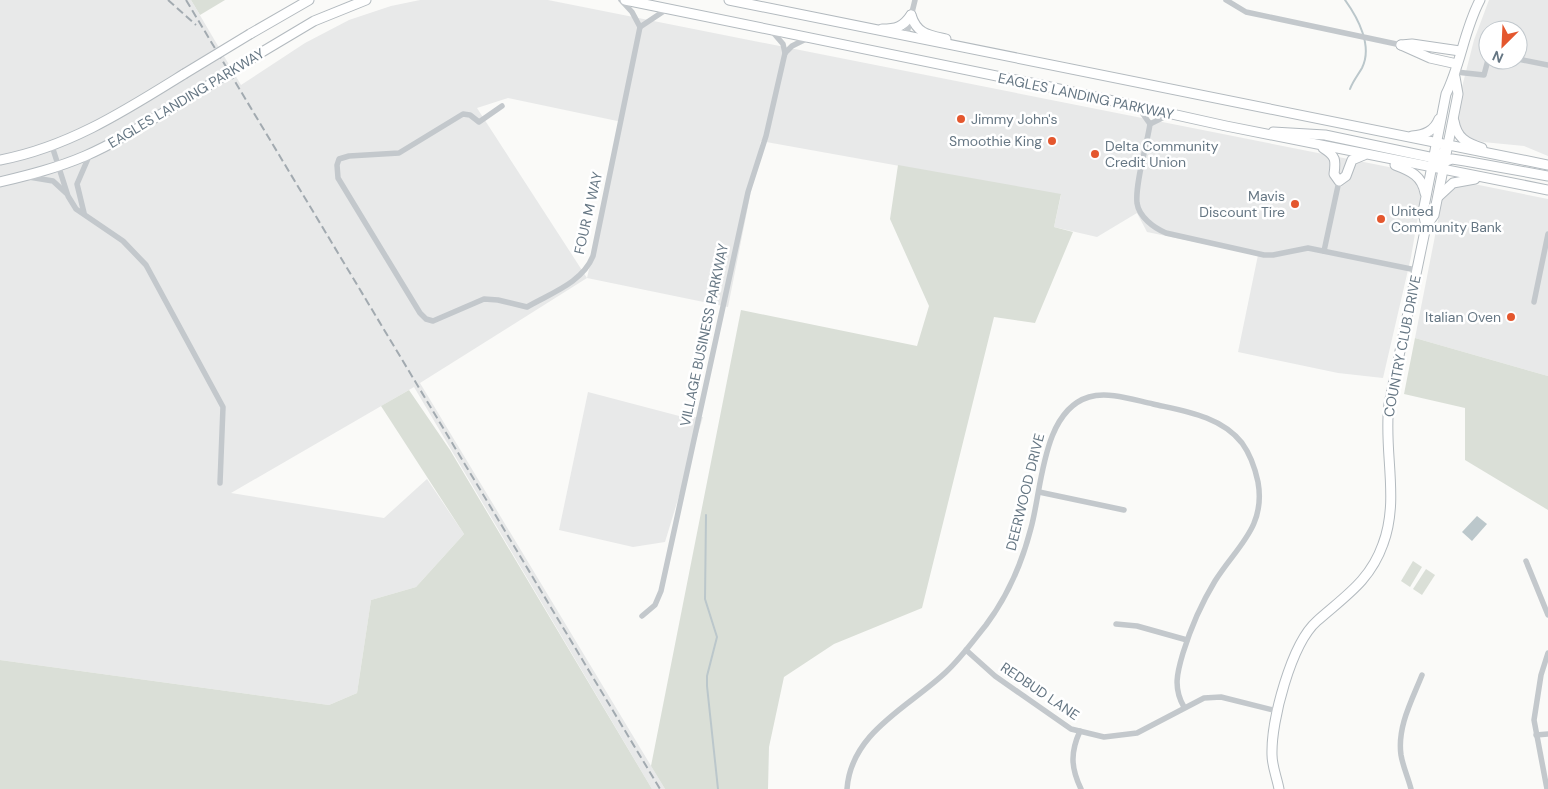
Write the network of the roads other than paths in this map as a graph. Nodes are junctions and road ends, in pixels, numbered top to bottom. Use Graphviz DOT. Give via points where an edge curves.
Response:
graph roads {
  1 [pos="309,0"];
  2 [pos="366,0"];
  3 [pos="621,0"];
  4 [pos="626,0"];
  5 [pos="729,0"];
  6 [pos="1226,0"];
  7 [pos="1480,0"];
  8 [pos="912,4"];
  9 [pos="667,9"];
  10 [pos="640,27"];
  11 [pos="770,30"];
  12 [pos="870,30"];
  13 [pos="906,37"];
  14 [pos="810,38"];
  15 [pos="1401,45"];
  16 [pos="1460,51"];
  17 [pos="786,54"];
  18 [pos="1021,60"];
  19 [pos="1528,62"];
  20 [pos="1548,66"];
  21 [pos="1485,70"];
  22 [pos="1456,71"];
  23 [pos="502,106"];
  24 [pos="1137,106"];
  25 [pos="1443,112"];
  26 [pos="1170,114"];
  27 [pos="1454,114"];
  28 [pos="1150,124"];
  29 [pos="1252,132"];
  30 [pos="1401,137"];
  31 [pos="1436,144"];
  32 [pos="1319,145"];
  33 [pos="52,146"];
  34 [pos="1447,146"];
  35 [pos="90,153"];
  36 [pos="1366,155"];
  37 [pos="1434,158"];
  38 [pos="1518,159"];
  39 [pos="0,160"];
  40 [pos="1548,165"];
  41 [pos="59,166"];
  42 [pos="1444,166"];
  43 [pos="1432,168"];
  44 [pos="1548,176"];
  45 [pos="22,177"];
  46 [pos="1485,178"];
  47 [pos="1339,181"];
  48 [pos="0,182"];
  49 [pos="1548,190"];
  50 [pos="68,196"];
  51 [pos="1426,197"];
  52 [pos="1438,198"];
  53 [pos="84,212"];
  54 [pos="1426,226"];
  55 [pos="1548,234"];
  56 [pos="1324,251"];
  57 [pos="1416,270"];
  58 [pos="1534,302"];
  59 [pos="220,483"];
  60 [pos="1039,492"];
  61 [pos="1124,510"];
  62 [pos="1526,561"];
  63 [pos="1548,615"];
  64 [pos="642,616"];
  65 [pos="1116,624"];
  66 [pos="1188,640"];
  67 [pos="966,650"];
  68 [pos="1548,653"];
  69 [pos="1422,675"];
  70 [pos="1184,707"];
  71 [pos="1277,711"];
  72 [pos="1080,731"];
  73 [pos="1548,734"];
  74 [pos="1536,736"];
  75 [pos="847,789"];
  76 [pos="1081,789"];
  77 [pos="1279,789"];
  78 [pos="1411,789"];
  79 [pos="1547,789"];
  1 -- 33 [label="main road, EAGLES LANDING PARKWAY, bridge" via="89,130"];
  2 -- 35 [label="main road, EAGLES LANDING PARKWAY, bridge" via="314,21"];
  3 -- 10 [label="street"];
  4 -- 9 [label="main road, EAGLES LANDING PARKWAY"];
  5 -- 12 [label="main road, EAGLES LANDING PARKWAY"];
  6 -- 15 [label="street" via="1246,12"];
  7 -- 16 [label="main road, COUNTRY CLUB DRIVE"];
  8 -- 12 [label="main road" via="905,23 898,28"];
  8 -- 13 [label="street"];
  8 -- 18 [label="main road" via="917,29 923,34 987,48"];
  9 -- 10 [label="street"];
  9 -- 11 [label="main road, EAGLES LANDING PARKWAY"];
  10 -- 23 [label="street, FOUR M WAY" via="588,268 527,307 484,299 436,320 426,319 338,178 339,159 399,153 463,114 480,122"];
  11 -- 14 [label="main road, EAGLES LANDING PARKWAY"];
  11 -- 17 [label="street"];
  12 -- 13 [label="main road, EAGLES LANDING PARKWAY"];
  13 -- 18 [label="main road, EAGLES LANDING PARKWAY"];
  14 -- 17 [label="street" via="792,46"];
  14 -- 24 [label="main road, EAGLES LANDING PARKWAY"];
  15 -- 16 [label="main road"];
  15 -- 22 [label="main road"];
  16 -- 22 [label="main road, COUNTRY CLUB DRIVE"];
  17 -- 64 [label="street, VILLAGE BUSINESS PARKWAY" via="748,192 661,591 655,605"];
  18 -- 30 [label="main road, EAGLES LANDING PARKWAY"];
  19 -- 20 [label="street"];
  21 -- 22 [label="street" via="1484,75"];
  22 -- 25 [label="main road, COUNTRY CLUB DRIVE" via="1446,94"];
  22 -- 27 [label="main road, COUNTRY CLUB DRIVE" via="1458,94"];
  24 -- 26 [label="main road, EAGLES LANDING PARKWAY"];
  24 -- 28 [label="street"];
  25 -- 30 [label="main road" via="1438,122 1424,135"];
  25 -- 31 [label="main road, COUNTRY CLUB DRIVE"];
  26 -- 28 [label="street"];
  26 -- 29 [label="main road, EAGLES LANDING PARKWAY"];
  27 -- 34 [label="main road, COUNTRY CLUB DRIVE"];
  27 -- 38 [label="main road" via="1458,133 1466,142"];
  28 -- 56 [label="street" via="1137,204 1154,228 1264,254 1273,255 1298,248"];
  29 -- 32 [label="main road, EAGLES LANDING PARKWAY"];
  29 -- 37 [label="main road" via="1325,135"];
  30 -- 31 [label="main road, EAGLES LANDING PARKWAY"];
  31 -- 34 [label="main road, EAGLES LANDING PARKWAY"];
  31 -- 37 [label="main road, COUNTRY CLUB DRIVE"];
  32 -- 36 [label="main road, EAGLES LANDING PARKWAY"];
  32 -- 47 [label="main road" via="1334,155 1334,174"];
  33 -- 39 [label="main road, EAGLES LANDING PARKWAY"];
  33 -- 41 [label="street"];
  34 -- 37 [label="main road" via="1440,156"];
  34 -- 38 [label="main road, EAGLES LANDING PARKWAY"];
  34 -- 42 [label="main road, COUNTRY CLUB DRIVE"];
  35 -- 41 [label="main road, EAGLES LANDING PARKWAY"];
  35 -- 53 [label="street" via="76,184"];
  36 -- 43 [label="main road, EAGLES LANDING PARKWAY"];
  36 -- 47 [label="main road" via="1352,160 1346,176"];
  36 -- 51 [label="main road" via="1411,172 1423,184"];
  37 -- 43 [label="main road, COUNTRY CLUB DRIVE"];
  38 -- 40 [label="main road, EAGLES LANDING PARKWAY"];
  41 -- 45 [label="main road, EAGLES LANDING PARKWAY"];
  41 -- 50 [label="street"];
  42 -- 43 [label="main road, EAGLES LANDING PARKWAY"];
  42 -- 44 [label="main road" via="1465,161"];
  42 -- 46 [label="main road, EAGLES LANDING PARKWAY"];
  42 -- 52 [label="main road, COUNTRY CLUB DRIVE"];
  43 -- 51 [label="main road, COUNTRY CLUB DRIVE"];
  45 -- 48 [label="main road, EAGLES LANDING PARKWAY"];
  45 -- 50 [label="street" via="53,181"];
  46 -- 49 [label="main road, EAGLES LANDING PARKWAY"];
  46 -- 52 [label="main road" via="1453,183"];
  47 -- 56 [label="street"];
  50 -- 53 [label="street" via="76,209"];
  51 -- 54 [label="main road, COUNTRY CLUB DRIVE" via="1423,212"];
  52 -- 54 [label="main road, COUNTRY CLUB DRIVE" via="1434,215"];
  53 -- 59 [label="street" via="123,241 146,265 223,407"];
  54 -- 57 [label="main road, COUNTRY CLUB DRIVE"];
  55 -- 58 [label="street"];
  56 -- 57 [label="street"];
  57 -- 71 [label="main road, COUNTRY CLUB DRIVE" via="1386,424 1390,488 1388,529 1373,566 1362,581 1306,634 1297,650"];
  60 -- 61 [label="street"];
  60 -- 66 [label="street, DEERWOOD DRIVE" via="1051,438 1059,421 1072,406 1090,396 1121,397 1190,412 1209,419 1241,442 1257,475 1260,492 1257,517 1241,547 1208,593"];
  60 -- 67 [label="street, DEERWOOD DRIVE" via="1031,528 1008,588 995,613"];
  62 -- 63 [label="street"];
  65 -- 66 [label="street" via="1137,626"];
  66 -- 70 [label="street, DEERWOOD DRIVE" via="1176,683"];
  67 -- 72 [label="street, REDBUD LANE" via="1023,697 1071,729"];
  67 -- 75 [label="street, DEERWOOD DRIVE" via="944,674 871,734 852,762"];
  68 -- 74 [label="street" via="1536,702"];
  69 -- 78 [label="street" via="1404,720 1400,743"];
  70 -- 71 [label="street, REDBUD LANE" via="1204,698 1221,698"];
  70 -- 72 [label="street, REDBUD LANE" via="1137,733 1104,737"];
  71 -- 77 [label="main road, COUNTRY CLUB DRIVE" via="1272,758"];
  72 -- 76 [label="street" via="1072,760"];
  73 -- 74 [label="street"];
  74 -- 79 [label="street"];
}
